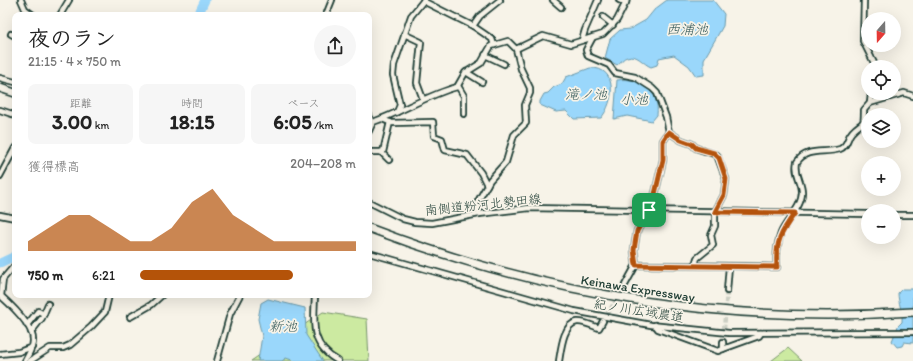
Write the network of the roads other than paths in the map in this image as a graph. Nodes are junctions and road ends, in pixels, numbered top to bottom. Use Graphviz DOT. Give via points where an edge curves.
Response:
graph roads {
  1 [pos="21,0"];
  2 [pos="69,0"];
  3 [pos="332,0"];
  4 [pos="500,0"];
  5 [pos="553,0"];
  6 [pos="598,0"];
  7 [pos="619,0"];
  8 [pos="864,0"];
  9 [pos="424,1"];
  10 [pos="626,2"];
  11 [pos="562,7"];
  12 [pos="28,12"];
  13 [pos="62,12"];
  14 [pos="327,12"];
  15 [pos="603,17"];
  16 [pos="613,25"];
  17 [pos="473,26"];
  18 [pos="404,34"];
  19 [pos="593,37"];
  20 [pos="582,40"];
  21 [pos="494,45"];
  22 [pos="516,49"];
  23 [pos="485,55"];
  24 [pos="872,60"];
  25 [pos="504,64"];
  26 [pos="466,72"];
  27 [pos="0,78"];
  28 [pos="12,81"];
  29 [pos="482,82"];
  30 [pos="458,86"];
  31 [pos="0,88"];
  32 [pos="12,91"];
  33 [pos="913,96"];
  34 [pos="424,99"];
  35 [pos="870,100"];
  36 [pos="870,103"];
  37 [pos="0,110"];
  38 [pos="397,112"];
  39 [pos="12,114"];
  40 [pos="464,114"];
  41 [pos="382,119"];
  42 [pos="390,122"];
  43 [pos="372,124"];
  44 [pos="669,132"];
  45 [pos="444,148"];
  46 [pos="696,148"];
  47 [pos="372,152"];
  48 [pos="382,152"];
  49 [pos="12,154"];
  50 [pos="444,154"];
  51 [pos="694,154"];
  52 [pos="389,160"];
  53 [pos="0,176"];
  54 [pos="487,185"];
  55 [pos="372,204"];
  56 [pos="649,210"];
  57 [pos="715,212"];
  58 [pos="795,213"];
  59 [pos="479,214"];
  60 [pos="861,214"];
  61 [pos="0,215"];
  62 [pos="901,215"];
  63 [pos="913,215"];
  64 [pos="12,217"];
  65 [pos="372,229"];
  66 [pos="372,254"];
  67 [pos="636,265"];
  68 [pos="695,265"];
  69 [pos="729,266"];
  70 [pos="12,269"];
  71 [pos="625,285"];
  72 [pos="727,291"];
  73 [pos="108,298"];
  74 [pos="159,298"];
  75 [pos="238,298"];
  76 [pos="315,298"];
  77 [pos="48,304"];
  78 [pos="233,308"];
  79 [pos="228,312"];
  80 [pos="913,312"];
  81 [pos="44,314"];
  82 [pos="130,317"];
  83 [pos="603,321"];
  84 [pos="27,325"];
  85 [pos="655,325"];
  86 [pos="31,332"];
  87 [pos="913,332"];
  88 [pos="761,333"];
  89 [pos="723,342"];
  90 [pos="32,348"];
  91 [pos="723,349"];
  92 [pos="0,354"];
  93 [pos="25,361"];
  94 [pos="30,361"];
  95 [pos="217,361"];
  96 [pos="338,361"];
  97 [pos="559,361"];
  1 -- 12 [label="street"];
  2 -- 13 [label="street"];
  3 -- 14 [label="street"];
  4 -- 17 [label="street" via="480,16"];
  5 -- 11 [label="street"];
  6 -- 20 [label="street"];
  7 -- 10 [label="street"];
  8 -- 24 [label="street" via="863,41"];
  9 -- 17 [label="street"];
  9 -- 18 [label="street" via="411,16"];
  10 -- 16 [label="street"];
  15 -- 16 [label="street"];
  16 -- 19 [label="street" via="603,34"];
  17 -- 21 [label="street" via="492,39"];
  18 -- 34 [label="street" via="421,42 417,82"];
  18 -- 38 [label="street" via="393,75 400,105"];
  19 -- 20 [label="street"];
  19 -- 44 [label="street" via="586,50 588,56 609,65 615,73 635,77 652,88 666,117"];
  20 -- 22 [label="street" via="571,44 543,36"];
  21 -- 22 [label="street" via="508,41"];
  21 -- 23 [label="street"];
  22 -- 54 [label="street" via="530,88 525,105 526,123 514,135 506,162"];
  23 -- 25 [label="street"];
  23 -- 26 [label="street" via="481,63"];
  26 -- 29 [label="street"];
  26 -- 30 [label="street"];
  27 -- 28 [label="street"];
  30 -- 34 [label="street"];
  30 -- 40 [label="street" via="464,96"];
  31 -- 32 [label="highway"];
  33 -- 36 [label="street" via="904,93"];
  34 -- 38 [label="street"];
  35 -- 36 [label="street"];
  36 -- 58 [label="street" via="864,110 866,119 850,133 842,147 808,152 799,158 796,171 802,192"];
  37 -- 39 [label="street"];
  38 -- 41 [label="street"];
  41 -- 42 [label="street"];
  41 -- 43 [label="street"];
  42 -- 45 [label="street" via="434,122 434,136 442,140"];
  42 -- 48 [label="street"];
  44 -- 46 [label="street"];
  44 -- 56 [label="street" via="663,141 663,160"];
  45 -- 50 [label="street"];
  45 -- 54 [label="street" via="446,151 467,155 473,160"];
  46 -- 51 [label="street"];
  46 -- 57 [label="street" via="717,154 726,179 724,195"];
  47 -- 48 [label="street"];
  48 -- 52 [label="street"];
  49 -- 53 [label="street"];
  54 -- 59 [label="street" via="477,203"];
  55 -- 59 [label="street, 南側道粉河北勢田線" via="415,222 432,223"];
  56 -- 57 [label="street, 南側道粉河北勢田線"];
  56 -- 59 [label="street, 南側道粉河北勢田線" via="529,208"];
  56 -- 67 [label="street" via="637,231 634,250"];
  57 -- 58 [label="street, 南側道粉河北勢田線"];
  57 -- 68 [label="street" via="711,235 713,245 697,258"];
  58 -- 60 [label="street, 南側道粉河北勢田線"];
  58 -- 69 [label="street" via="781,233 776,254 777,267"];
  61 -- 64 [label="street"];
  62 -- 63 [label="street"];
  65 -- 80 [label="highway, Keinawa Expressway" via="428,250 514,276 642,302 683,308 803,316"];
  66 -- 85 [label="street, 紀ノ川広域農道" via="574,311"];
  67 -- 68 [label="street"];
  67 -- 71 [label="street"];
  68 -- 69 [label="street"];
  69 -- 72 [label="street"];
  70 -- 84 [label="street" via="3,280 1,296"];
  73 -- 94 [label="street" via="104,312 91,328 70,345 50,348"];
  74 -- 82 [label="street"];
  75 -- 78 [label="street"];
  76 -- 96 [label="street" via="315,337"];
  77 -- 81 [label="street"];
  78 -- 79 [label="street"];
  78 -- 95 [label="street"];
  81 -- 84 [label="street" via="38,311"];
  81 -- 86 [label="street"];
  83 -- 97 [label="street" via="599,328 578,322 572,324 566,333"];
  84 -- 86 [label="street"];
  85 -- 88 [label="street, 紀ノ川広域農道" via="729,333"];
  85 -- 91 [label="street" via="658,329 718,351"];
  86 -- 90 [label="street" via="34,340"];
  87 -- 88 [label="street, 紀ノ川広域農道"];
  88 -- 91 [label="street" via="760,336"];
  89 -- 91 [label="street"];
  90 -- 92 [label="street"];
  90 -- 93 [label="street"];
}
